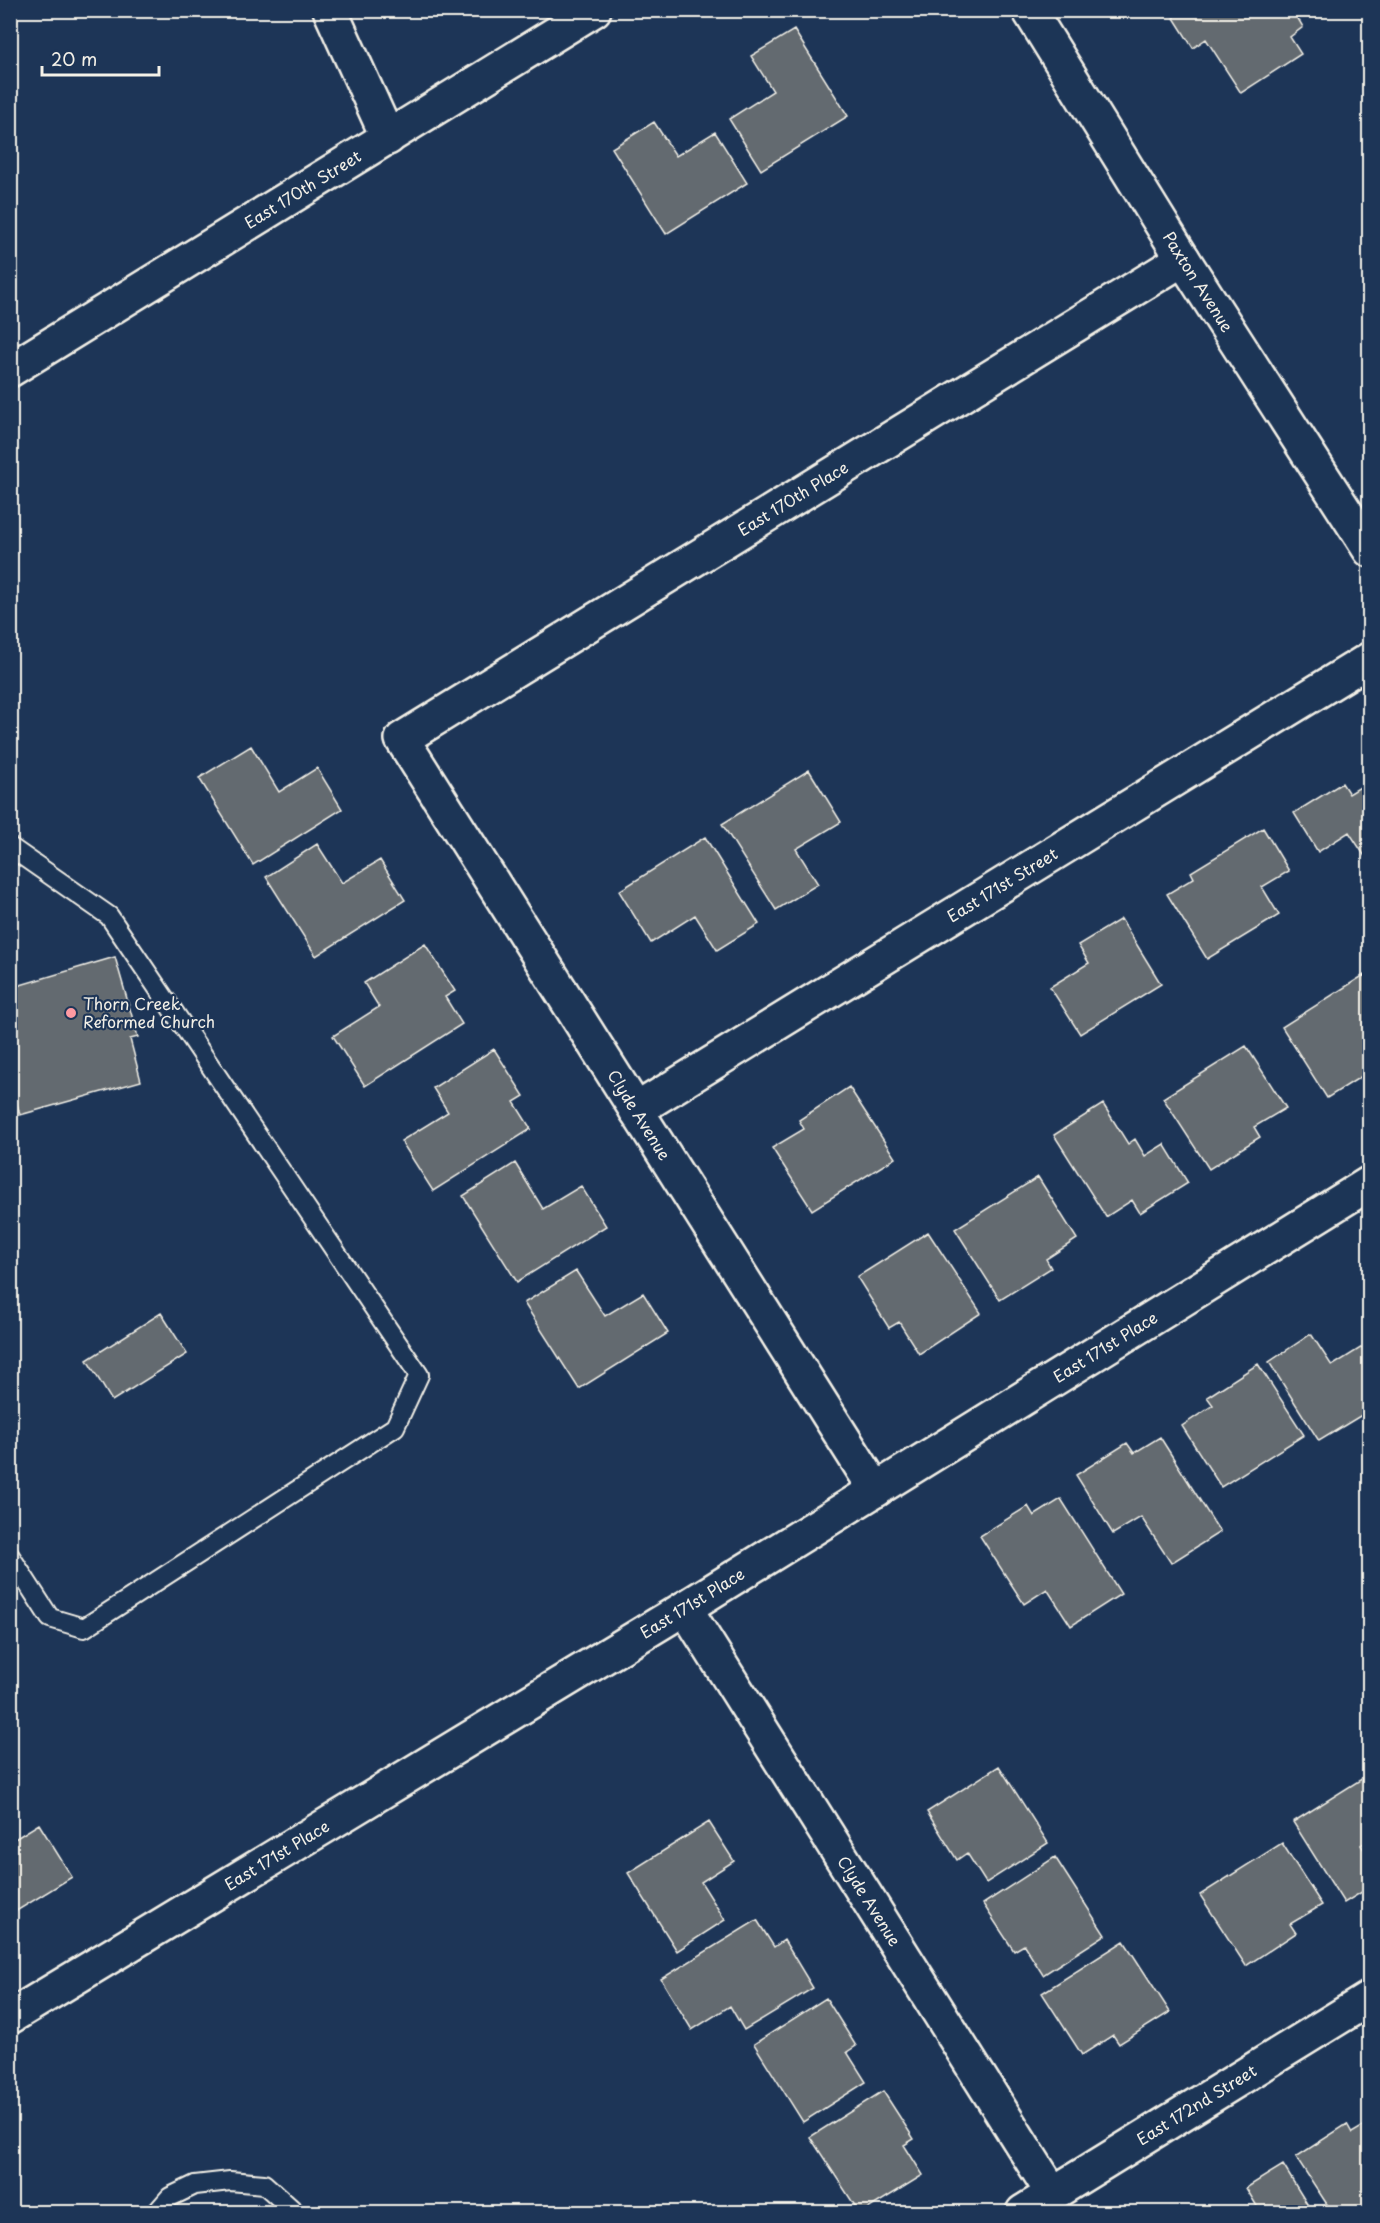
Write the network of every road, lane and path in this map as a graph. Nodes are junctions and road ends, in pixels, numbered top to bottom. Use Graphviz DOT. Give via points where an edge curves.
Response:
graph roads {
  1 [pos="330,10"];
  2 [pos="594,10"];
  3 [pos="1029,10"];
  4 [pos="388,138"];
  5 [pos="1183,259"];
  6 [pos="10,370"];
  7 [pos="1370,550"];
  8 [pos="1370,659"];
  9 [pos="402,739"];
  10 [pos="10,847"];
  11 [pos="636,1110"];
  12 [pos="1370,1183"];
  13 [pos="876,1490"];
  14 [pos="10,1556"];
  15 [pos="685,1608"];
  16 [pos="1370,1998"];
  17 [pos="10,2017"];
  18 [pos="1053,2194"];
  19 [pos="157,2212"];
  20 [pos="295,2212"];
  21 [pos="1023,2212"];
  1 -- 4 [label="street"];
  2 -- 4 [label="street, East 170th Street"];
  3 -- 5 [label="street, Paxton Avenue"];
  4 -- 6 [label="street, East 170th Street"];
  5 -- 7 [label="street, Paxton Avenue"];
  5 -- 9 [label="street, East 170th Place"];
  8 -- 11 [label="street, East 171st Street"];
  9 -- 11 [label="street, Clyde Avenue"];
  10 -- 14 [label="lane" via="109,916 419,1375 395,1427 84,1628 50,1618"];
  11 -- 13 [label="street, Clyde Avenue"];
  12 -- 13 [label="street, East 171st Place"];
  13 -- 15 [label="street, East 171st Place"];
  15 -- 17 [label="street, East 171st Place"];
  15 -- 18 [label="street, Clyde Avenue"];
  16 -- 18 [label="street, East 172nd Street"];
  18 -- 21 [label="street, East 172nd Street"];
  19 -- 20 [label="lane" via="170,2198 195,2185 230,2181 264,2184"];
}
